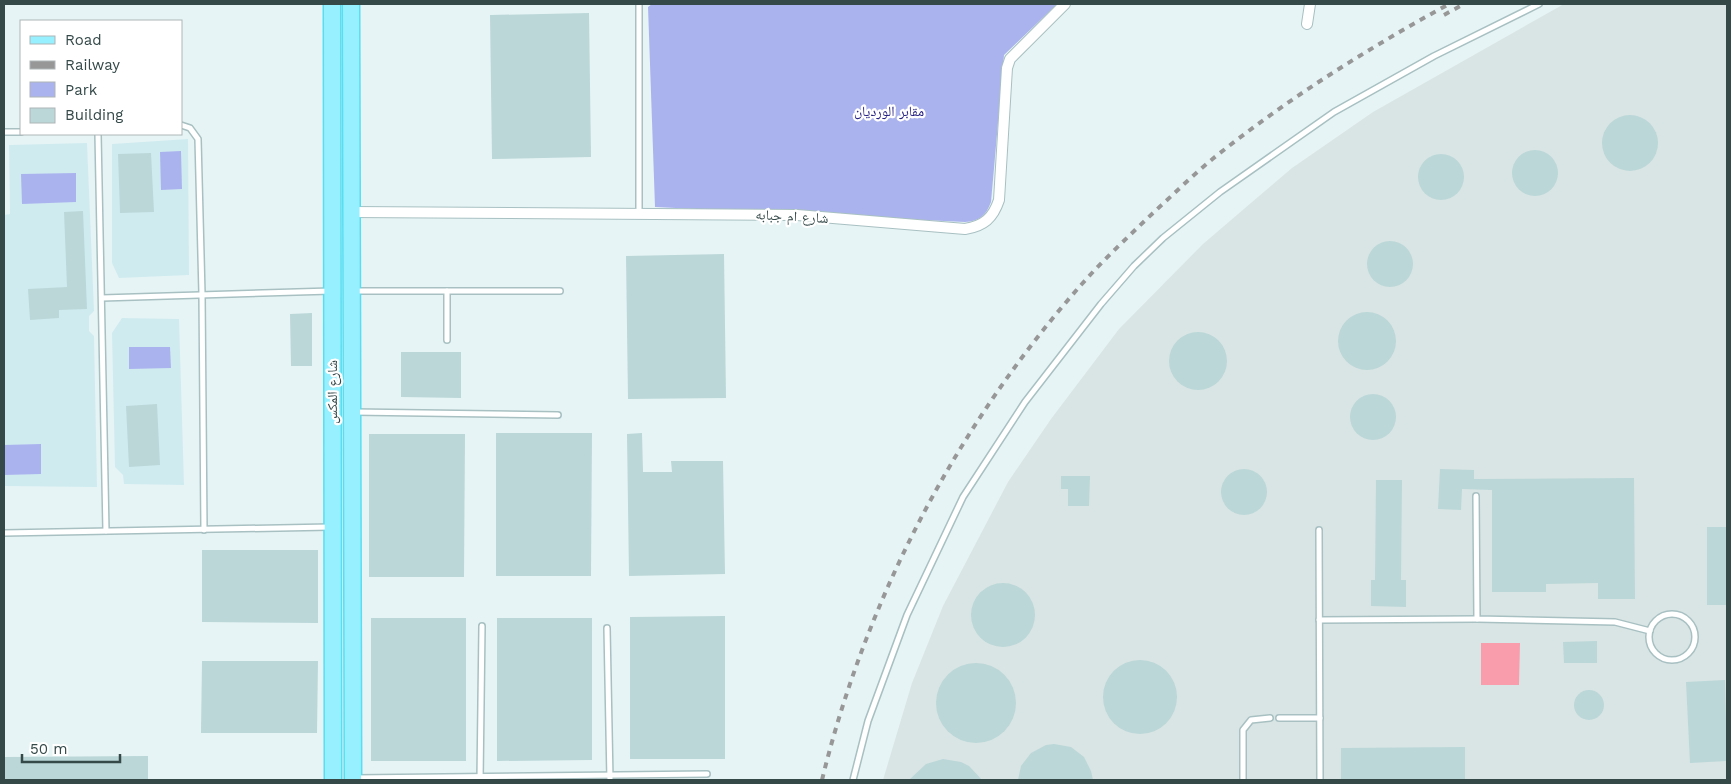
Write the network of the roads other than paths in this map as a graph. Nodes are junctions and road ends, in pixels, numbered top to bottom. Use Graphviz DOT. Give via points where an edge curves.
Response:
graph roads {
  1 [pos="332,4"];
  2 [pos="352,4"];
  3 [pos="639,4"];
  4 [pos="1065,4"];
  5 [pos="1310,4"];
  6 [pos="1539,4"];
  7 [pos="1308,24"];
  8 [pos="182,125"];
  9 [pos="4,132"];
  10 [pos="20,132"];
  11 [pos="98,135"];
  12 [pos="350,212"];
  13 [pos="639,212"];
  14 [pos="332,291"];
  15 [pos="350,291"];
  16 [pos="447,291"];
  17 [pos="560,291"];
  18 [pos="202,294"];
  19 [pos="102,298"];
  20 [pos="446,340"];
  21 [pos="351,412"];
  22 [pos="558,415"];
  23 [pos="1476,496"];
  24 [pos="333,527"];
  25 [pos="204,530"];
  26 [pos="1319,530"];
  27 [pos="106,531"];
  28 [pos="4,533"];
  29 [pos="1477,619"];
  30 [pos="1319,620"];
  31 [pos="482,626"];
  32 [pos="607,628"];
  33 [pos="1650,631"];
  34 [pos="1270,718"];
  35 [pos="1278,718"];
  36 [pos="1320,718"];
  37 [pos="707,774"];
  38 [pos="480,778"];
  39 [pos="610,778"];
  40 [pos="353,779"];
  41 [pos="332,780"];
  42 [pos="853,780"];
  43 [pos="1242,780"];
  44 [pos="1320,780"];
  1 -- 14 [label="main road, شارع المكس"];
  2 -- 12 [label="main road, شارع المكس"];
  3 -- 13 [label="lane"];
  4 -- 13 [label="street, شارع ام جبابه" via="1010,59 1000,200 995,212 977,227 965,229 797,215"];
  5 -- 7 [label="street"];
  6 -- 42 [label="lane" via="1425,60 1334,112 1228,186 1163,238 1134,266 1025,402 963,497 907,615 868,721"];
  8 -- 18 [label="lane" via="190,128 198,139"];
  9 -- 10 [label="lane"];
  11 -- 19 [label="lane"];
  12 -- 13 [label="street, شارع ام جبابه"];
  12 -- 15 [label="main road, شارع المكس"];
  14 -- 18 [label="lane"];
  14 -- 24 [label="main road, شارع المكس"];
  15 -- 16 [label="lane"];
  15 -- 21 [label="main road, شارع المكس"];
  16 -- 17 [label="lane"];
  16 -- 20 [label="lane"];
  18 -- 19 [label="lane"];
  18 -- 25 [label="lane"];
  19 -- 27 [label="lane"];
  21 -- 22 [label="lane"];
  21 -- 40 [label="main road, شارع المكس"];
  23 -- 29 [label="lane"];
  24 -- 25 [label="lane"];
  24 -- 41 [label="main road, شارع المكس"];
  25 -- 27 [label="lane"];
  26 -- 30 [label="lane"];
  27 -- 28 [label="lane"];
  29 -- 30 [label="lane"];
  29 -- 33 [label="lane" via="1615,622"];
  30 -- 36 [label="lane"];
  31 -- 38 [label="lane"];
  32 -- 39 [label="lane"];
  33 -- 33 [label="lane" via="1650,644 1663,658 1682,657 1694,643 1691,624 1681,616 1662,616"];
  34 -- 43 [label="lane" via="1251,720 1243,730"];
  35 -- 36 [label="lane"];
  36 -- 44 [label="lane"];
  37 -- 39 [label="lane"];
  38 -- 39 [label="lane"];
  38 -- 40 [label="lane"];
}
